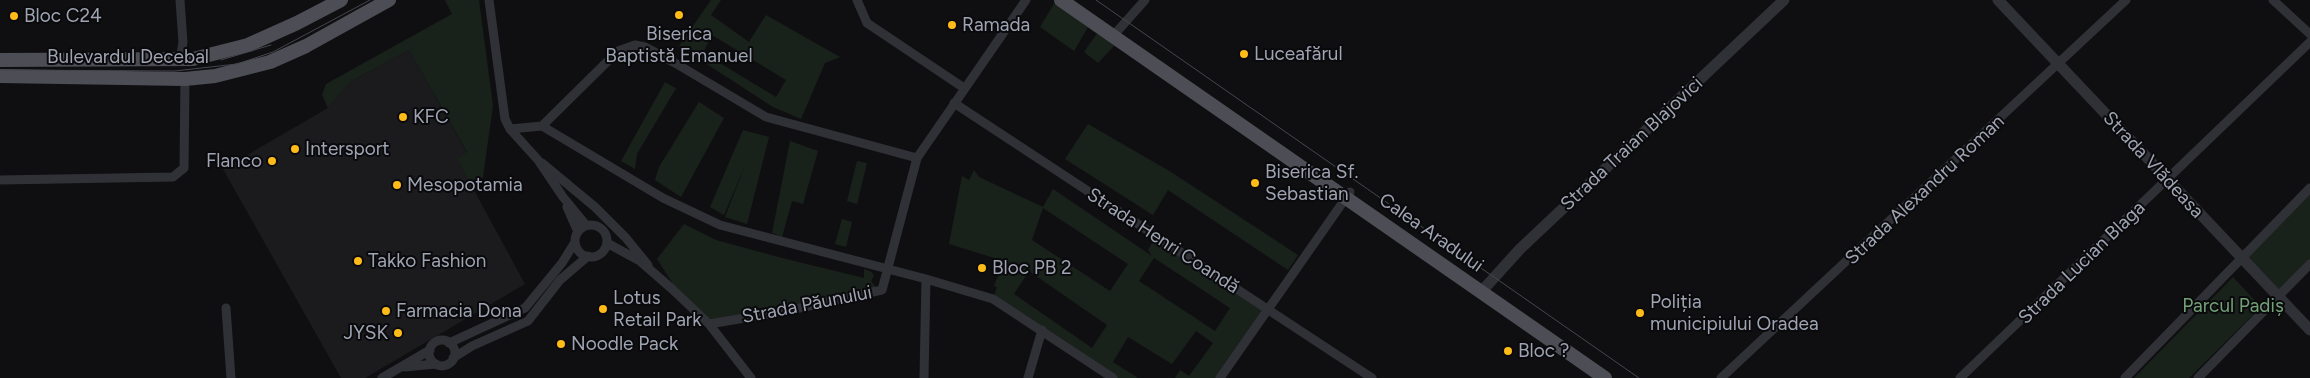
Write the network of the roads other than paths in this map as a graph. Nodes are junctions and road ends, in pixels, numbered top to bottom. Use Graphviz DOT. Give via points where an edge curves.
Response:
graph roads {
  1 [pos="180,0"];
  2 [pos="341,0"];
  3 [pos="389,0"];
  4 [pos="857,0"];
  5 [pos="1026,0"];
  6 [pos="1062,0"];
  7 [pos="1075,0"];
  8 [pos="1145,0"];
  9 [pos="1784,0"];
  10 [pos="1998,0"];
  11 [pos="2126,0"];
  12 [pos="2273,0"];
  13 [pos="489,1"];
  14 [pos="1116,33"];
  15 [pos="2310,34"];
  16 [pos="183,42"];
  17 [pos="2310,42"];
  18 [pos="193,59"];
  19 [pos="0,60"];
  20 [pos="177,60"];
  21 [pos="2060,64"];
  22 [pos="0,76"];
  23 [pos="185,79"];
  24 [pos="964,88"];
  25 [pos="954,103"];
  26 [pos="542,126"];
  27 [pos="510,129"];
  28 [pos="917,158"];
  29 [pos="538,160"];
  30 [pos="0,180"];
  31 [pos="2168,181"];
  32 [pos="2310,188"];
  33 [pos="1349,194"];
  34 [pos="563,197"];
  35 [pos="586,225"];
  36 [pos="578,232"];
  37 [pos="575,242"];
  38 [pos="607,243"];
  39 [pos="602,253"];
  40 [pos="588,256"];
  41 [pos="2240,258"];
  42 [pos="2310,264"];
  43 [pos="888,268"];
  44 [pos="651,269"];
  45 [pos="926,279"];
  46 [pos="1484,289"];
  47 [pos="2278,297"];
  48 [pos="226,308"];
  49 [pos="1267,309"];
  50 [pos="709,324"];
  51 [pos="1042,330"];
  52 [pos="2310,330"];
  53 [pos="450,343"];
  54 [pos="430,350"];
  55 [pos="453,358"];
  56 [pos="436,364"];
  57 [pos="403,367"];
  58 [pos="231,378"];
  59 [pos="382,378"];
  60 [pos="751,378"];
  61 [pos="924,378"];
  62 [pos="1028,378"];
  63 [pos="1114,378"];
  64 [pos="1220,378"];
  65 [pos="1372,378"];
  66 [pos="1605,378"];
  67 [pos="1617,378"];
  68 [pos="1722,378"];
  69 [pos="1960,378"];
  70 [pos="2125,378"];
  71 [pos="2198,378"];
  1 -- 16 [label="street"];
  2 -- 18 [label="main road, Bulevardul Decebal" via="248,45"];
  3 -- 23 [label="main road, Bulevardul Decebal" via="270,62 215,76"];
  4 -- 24 [label="street" via="867,23"];
  5 -- 24 [label="street"];
  6 -- 14 [label="main road, Calea Aradului"];
  7 -- 14 [label="main road, Calea Aradului"];
  8 -- 14 [label="street"];
  9 -- 46 [label="street, Strada Traian Blajovici" via="1520,250"];
  10 -- 21 [label="street, Strada Vlădeasa"];
  11 -- 21 [label="street, Strada Alexandru Roman"];
  12 -- 15 [label="street"];
  13 -- 27 [label="street" via="505,119"];
  14 -- 33 [label="main road, Calea Aradului"];
  16 -- 18 [label="street"];
  16 -- 20 [label="street"];
  17 -- 31 [label="street, Strada Lucian Blaga"];
  18 -- 20 [label="main road, Bulevardul Decebal"];
  19 -- 20 [label="main road, Bulevardul Decebal"];
  21 -- 31 [label="street, Strada Vlădeasa"];
  21 -- 68 [label="street, Strada Alexandru Roman"];
  22 -- 23 [label="main road, Bulevardul Decebal"];
  23 -- 30 [label="street" via="184,168 173,177"];
  24 -- 25 [label="street"];
  25 -- 28 [label="street"];
  25 -- 49 [label="street, Strada Henri Coandă"];
  26 -- 27 [label="street"];
  26 -- 28 [label="street" via="618,51 635,44 766,117"];
  26 -- 43 [label="street" via="663,198 720,225"];
  27 -- 29 [label="street"];
  28 -- 43 [label="street"];
  29 -- 34 [label="street"];
  29 -- 44 [label="street" via="594,207 643,256"];
  31 -- 41 [label="street, Strada Vlădeasa"];
  31 -- 69 [label="street, Strada Lucian Blaga"];
  32 -- 41 [label="street"];
  33 -- 46 [label="main road, Calea Aradului"];
  33 -- 49 [label="street"];
  34 -- 35 [label="street"];
  34 -- 36 [label="street"];
  35 -- 36 [label="street"];
  35 -- 38 [label="street" via="602,228"];
  36 -- 37 [label="street"];
  37 -- 40 [label="street" via="579,251"];
  37 -- 53 [label="street" via="525,308"];
  38 -- 39 [label="street"];
  38 -- 44 [label="street"];
  39 -- 40 [label="street"];
  39 -- 44 [label="street" via="616,254"];
  40 -- 55 [label="street" via="560,280 528,321"];
  41 -- 47 [label="street, Strada Vlădeasa"];
  41 -- 70 [label="street"];
  42 -- 47 [label="street"];
  43 -- 45 [label="street"];
  43 -- 50 [label="street, Strada Păunului" via="884,288 880,292"];
  44 -- 50 [label="street"];
  45 -- 51 [label="street" via="993,299"];
  45 -- 61 [label="street"];
  46 -- 66 [label="main road, Calea Aradului"];
  46 -- 67 [label="main road, Calea Aradului"];
  47 -- 52 [label="street, Strada Vlădeasa"];
  47 -- 71 [label="street"];
  48 -- 58 [label="street"];
  49 -- 64 [label="street"];
  49 -- 65 [label="street, Strada Henri Coandă"];
  50 -- 60 [label="street"];
  51 -- 62 [label="street"];
  51 -- 63 [label="street"];
  53 -- 54 [label="street" via="438,341"];
  53 -- 55 [label="street" via="454,350"];
  54 -- 56 [label="street" via="430,358"];
  54 -- 57 [label="street"];
  55 -- 56 [label="street" via="444,366"];
  56 -- 57 [label="street"];
  57 -- 59 [label="street"];
}
